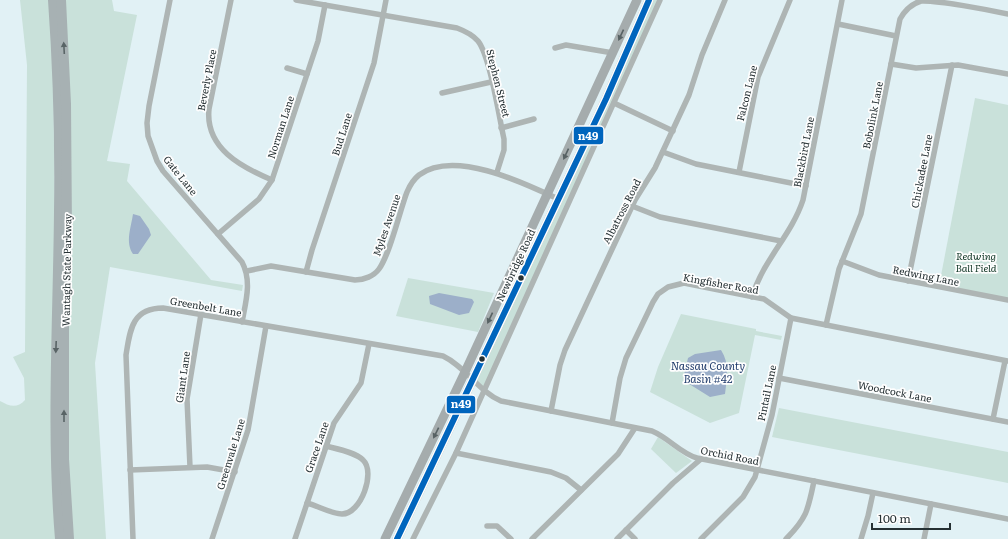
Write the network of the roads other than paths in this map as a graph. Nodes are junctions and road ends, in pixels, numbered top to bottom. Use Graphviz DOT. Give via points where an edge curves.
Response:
graph roads {
  1 [pos="53,0"];
  2 [pos="61,0"];
  3 [pos="170,0"];
  4 [pos="231,0"];
  5 [pos="296,0"];
  6 [pos="386,0"];
  7 [pos="637,0"];
  8 [pos="649,0"];
  9 [pos="660,0"];
  10 [pos="725,0"];
  11 [pos="790,0"];
  12 [pos="842,0"];
  13 [pos="325,5"];
  14 [pos="1008,14"];
  15 [pos="384,15"];
  16 [pos="838,24"];
  17 [pos="896,36"];
  18 [pos="555,48"];
  19 [pos="613,53"];
  20 [pos="891,64"];
  21 [pos="952,65"];
  22 [pos="286,68"];
  23 [pos="307,74"];
  24 [pos="1008,74"];
  25 [pos="491,82"];
  26 [pos="442,93"];
  27 [pos="614,103"];
  28 [pos="534,119"];
  29 [pos="501,128"];
  30 [pos="673,131"];
  31 [pos="663,152"];
  32 [pos="497,172"];
  33 [pos="739,172"];
  34 [pos="272,180"];
  35 [pos="806,186"];
  36 [pos="548,194"];
  37 [pos="558,199"];
  38 [pos="632,206"];
  39 [pos="218,234"];
  40 [pos="781,241"];
  41 [pos="842,262"];
  42 [pos="247,271"];
  43 [pos="306,272"];
  44 [pos="908,281"];
  45 [pos="752,297"];
  46 [pos="1008,300"];
  47 [pos="201,314"];
  48 [pos="791,318"];
  49 [pos="242,322"];
  50 [pos="826,325"];
  51 [pos="266,326"];
  52 [pos="369,344"];
  53 [pos="1006,361"];
  54 [pos="465,372"];
  55 [pos="779,378"];
  56 [pos="473,379"];
  57 [pos="484,391"];
  58 [pos="551,411"];
  59 [pos="993,419"];
  60 [pos="1008,422"];
  61 [pos="612,423"];
  62 [pos="635,428"];
  63 [pos="326,446"];
  64 [pos="456,453"];
  65 [pos="701,459"];
  66 [pos="190,467"];
  67 [pos="130,470"];
  68 [pos="757,470"];
  69 [pos="235,472"];
  70 [pos="814,481"];
  71 [pos="581,490"];
  72 [pos="873,493"];
  73 [pos="307,503"];
  74 [pos="931,504"];
  75 [pos="1008,519"];
  76 [pos="487,526"];
  77 [pos="391,528"];
  78 [pos="626,530"];
  79 [pos="399,536"];
  80 [pos="60,539"];
  81 [pos="69,539"];
  82 [pos="133,539"];
  83 [pos="212,539"];
  84 [pos="295,539"];
  85 [pos="385,539"];
  86 [pos="414,539"];
  87 [pos="511,539"];
  88 [pos="532,539"];
  89 [pos="617,539"];
  90 [pos="635,539"];
  91 [pos="701,539"];
  92 [pos="786,539"];
  93 [pos="860,539"];
  94 [pos="924,539"];
  1 -- 80 [label="highway, Wantagh State Parkway, one-way" via="60,177 55,360"];
  81 -- 2 [label="highway, Wantagh State Parkway, one-way" via="64,459 67,231 66,104"];
  3 -- 39 [label="street, Gate Lane" via="149,106 149,142 163,171"];
  4 -- 34 [label="street, Beverly Place" via="209,109 209,128 218,145 233,160 252,172"];
  5 -- 13 [label="street, Stephen Street"];
  6 -- 15 [label="street, Bud Lane"];
  7 -- 19 [label="main road, Newbridge Road, one-way"];
  8 -- 37 [label="main road, Newbridge Road" via="606,99"];
  9 -- 27 [label="street"];
  10 -- 30 [label="street, Albatross Road"];
  11 -- 33 [label="street, Falcon Lane" via="758,77"];
  12 -- 16 [label="street, Blackbird Lane"];
  13 -- 15 [label="street, Stephen Street"];
  13 -- 23 [label="street, Norman Lane" via="318,41"];
  14 -- 17 [label="street, Bobolink Lane" via="937,1 920,1 906,10 900,19"];
  15 -- 25 [label="street, Stephen Street" via="468,32 482,47"];
  15 -- 43 [label="street, Bud Lane" via="374,63"];
  16 -- 17 [label="street"];
  16 -- 35 [label="street, Blackbird Lane"];
  17 -- 20 [label="street, Bobolink Lane"];
  18 -- 19 [label="street" via="566,45"];
  19 -- 36 [label="main road, Newbridge Road, one-way"];
  20 -- 21 [label="street" via="916,68"];
  20 -- 41 [label="street, Bobolink Lane" via="861,214"];
  21 -- 24 [label="street"];
  21 -- 44 [label="street, Chickadee Lane"];
  22 -- 23 [label="street"];
  23 -- 34 [label="street, Norman Lane"];
  25 -- 26 [label="street"];
  25 -- 29 [label="street, Stephen Street"];
  27 -- 30 [label="street"];
  27 -- 57 [label="street"];
  28 -- 29 [label="street"];
  29 -- 32 [label="street, Stephen Street" via="505,145"];
  30 -- 31 [label="street, Albatross Road"];
  31 -- 33 [label="street" via="684,161"];
  31 -- 38 [label="street, Albatross Road"];
  32 -- 36 [label="street, Myles Avenue"];
  32 -- 43 [label="street, Myles Avenue" via="445,166 428,170 416,177 407,192 384,259 375,273 355,280"];
  33 -- 35 [label="street"];
  34 -- 39 [label="street, Norman Lane" via="259,199"];
  35 -- 40 [label="street, Blackbird Lane" via="798,213"];
  36 -- 37 [label="street, Myles Avenue"];
  36 -- 54 [label="main road, Newbridge Road, one-way"];
  37 -- 56 [label="main road, Newbridge Road"];
  38 -- 40 [label="street" via="660,217"];
  38 -- 58 [label="street, Albatross Road" via="565,350"];
  39 -- 42 [label="street, Gate Lane"];
  40 -- 45 [label="street, Blackbird Lane" via="760,273"];
  41 -- 44 [label="street, Redwing Lane" via="872,273"];
  41 -- 50 [label="street, Bobolink Lane"];
  42 -- 43 [label="street, Myles Avenue" via="271,266"];
  42 -- 49 [label="street" via="248,288"];
  44 -- 46 [label="street, Redwing Lane"];
  45 -- 48 [label="street, Kingfisher Road" via="772,303"];
  45 -- 61 [label="street, Kingfisher Road" via="684,283 663,290 653,302 626,358"];
  47 -- 49 [label="street, Greenbelt Lane"];
  47 -- 66 [label="street, Giant Lane" via="187,399"];
  47 -- 67 [label="street, Greenbelt Lane" via="154,308 142,314 132,325 126,366"];
  48 -- 50 [label="street, Kingfisher Road"];
  48 -- 55 [label="street, Pintail Lane"];
  49 -- 51 [label="street, Greenbelt Lane"];
  50 -- 53 [label="street, Kingfisher Road"];
  51 -- 52 [label="street, Greenbelt Lane"];
  51 -- 69 [label="street, Greenvale Lane" via="248,430"];
  52 -- 54 [label="street, Greenbelt Lane" via="443,356 452,360"];
  52 -- 63 [label="street, Grace Lane" via="361,383 338,415"];
  53 -- 59 [label="street"];
  54 -- 56 [label="street, Orchid Road"];
  54 -- 77 [label="main road, Newbridge Road, one-way"];
  55 -- 59 [label="street, Woodcock Lane"];
  55 -- 68 [label="street, Pintail Lane"];
  56 -- 57 [label="street, Orchid Road"];
  56 -- 79 [label="main road, Newbridge Road"];
  57 -- 58 [label="street, Orchid Road" via="502,401"];
  57 -- 64 [label="street"];
  58 -- 61 [label="street, Orchid Road"];
  59 -- 60 [label="street, Woodcock Lane"];
  61 -- 62 [label="street, Orchid Road"];
  62 -- 65 [label="street, Orchid Road" via="662,435 690,456"];
  62 -- 71 [label="street" via="618,454"];
  63 -- 73 [label="street, Grace Lane"];
  63 -- 73 [label="street" via="358,456 367,464 369,474 362,499 354,510 342,514"];
  64 -- 71 [label="street" via="552,472 566,478"];
  64 -- 86 [label="street"];
  65 -- 68 [label="street, Orchid Road"];
  65 -- 78 [label="street"];
  66 -- 67 [label="street"];
  66 -- 69 [label="street"];
  67 -- 82 [label="street, Greenbelt Lane"];
  68 -- 70 [label="street, Orchid Road"];
  68 -- 91 [label="street, Pintail Lane" via="751,486 743,497"];
  69 -- 83 [label="street, Greenvale Lane"];
  70 -- 72 [label="street, Orchid Road"];
  70 -- 92 [label="street" via="805,517"];
  71 -- 88 [label="street"];
  72 -- 74 [label="street, Orchid Road"];
  72 -- 93 [label="street"];
  73 -- 84 [label="street, Grace Lane"];
  74 -- 75 [label="street, Orchid Road"];
  74 -- 94 [label="street"];
  76 -- 87 [label="street" via="497,526"];
  77 -- 79 [label="main road"];
  77 -- 85 [label="main road, Newbridge Road"];
  78 -- 89 [label="street"];
  78 -- 90 [label="street"];
}
